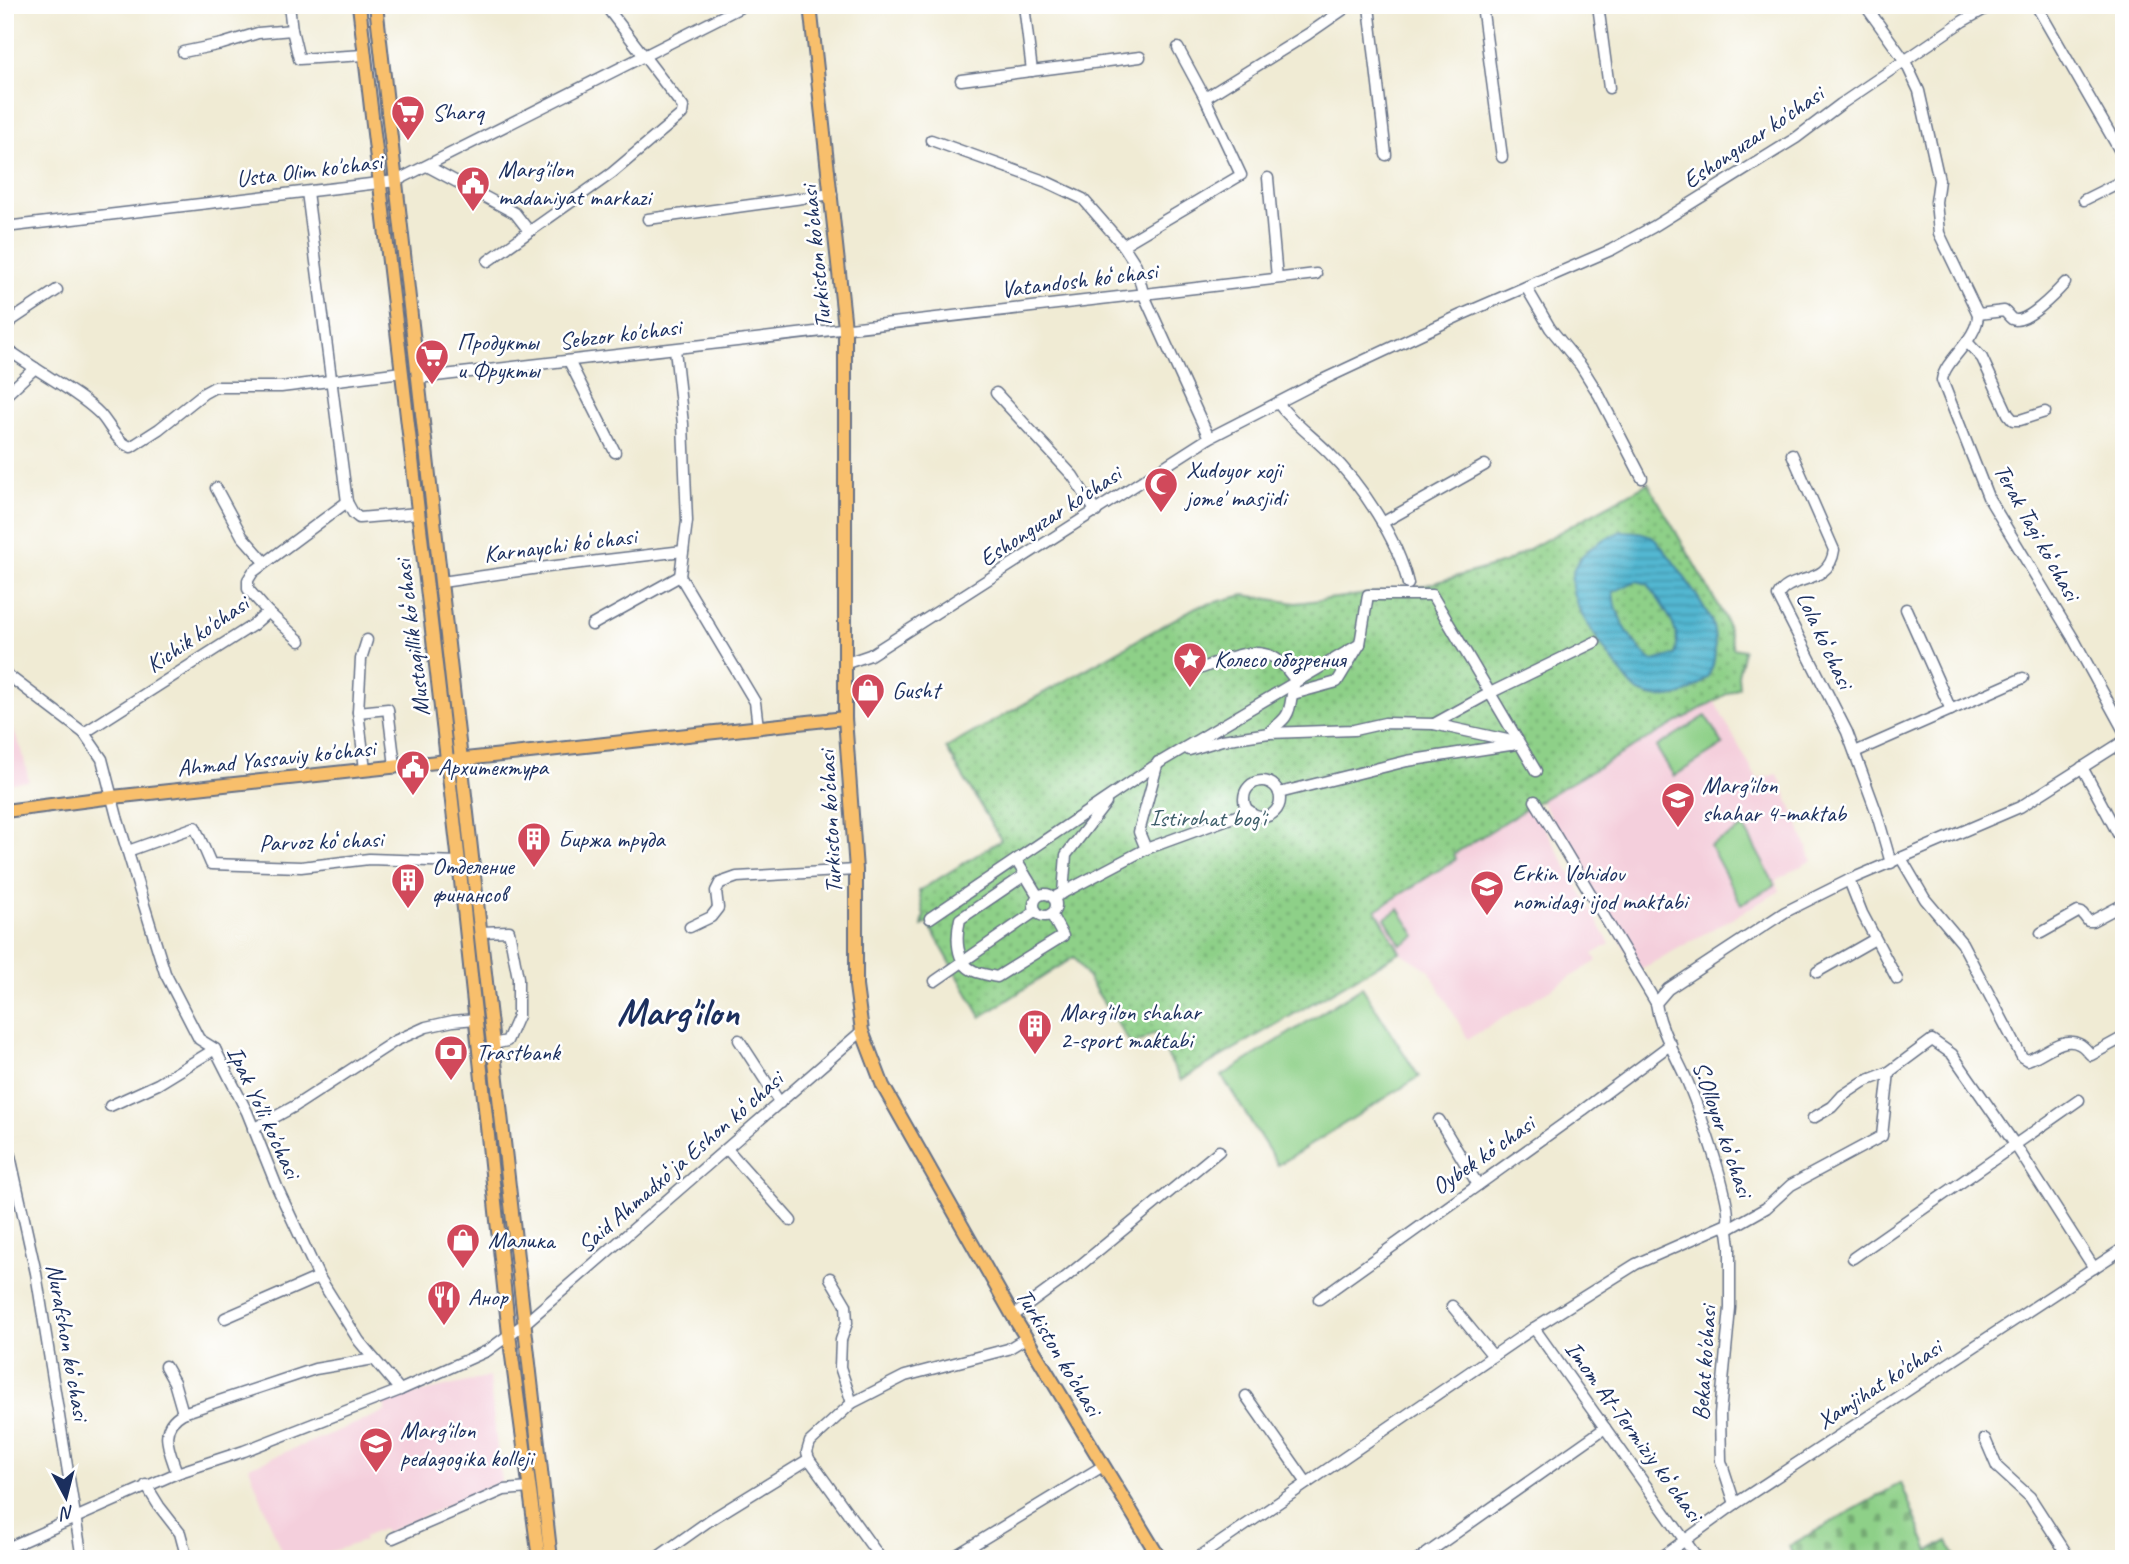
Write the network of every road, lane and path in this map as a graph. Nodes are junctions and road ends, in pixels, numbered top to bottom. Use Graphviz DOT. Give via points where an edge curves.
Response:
graph roads {
  1 [pos="289,5"];
  2 [pos="359,5"];
  3 [pos="376,5"];
  4 [pos="605,5"];
  5 [pos="746,5"];
  6 [pos="810,5"];
  7 [pos="1024,5"];
  8 [pos="1350,5"];
  9 [pos="1482,5"];
  10 [pos="1598,5"];
  11 [pos="1865,5"];
  12 [pos="1992,5"];
  13 [pos="2036,5"];
  14 [pos="1372,6"];
  15 [pos="292,30"];
  16 [pos="1178,48"];
  17 [pos="183,52"];
  18 [pos="364,55"];
  19 [pos="644,56"];
  20 [pos="1140,57"];
  21 [pos="1905,61"];
  22 [pos="1032,71"];
  23 [pos="961,80"];
  24 [pos="1609,88"];
  25 [pos="1205,98"];
  26 [pos="932,140"];
  27 [pos="1386,155"];
  28 [pos="1502,157"];
  29 [pos="2124,158"];
  30 [pos="427,166"];
  31 [pos="1268,178"];
  32 [pos="2124,180"];
  33 [pos="396,181"];
  34 [pos="379,184"];
  35 [pos="307,192"];
  36 [pos="832,194"];
  37 [pos="2084,200"];
  38 [pos="648,219"];
  39 [pos="5,227"];
  40 [pos="529,231"];
  41 [pos="1123,245"];
  42 [pos="488,261"];
  43 [pos="1317,274"];
  44 [pos="1278,278"];
  45 [pos="2065,283"];
  46 [pos="1526,287"];
  47 [pos="57,290"];
  48 [pos="1143,293"];
  49 [pos="1978,314"];
  50 [pos="5,328"];
  51 [pos="845,328"];
  52 [pos="827,330"];
  53 [pos="1967,342"];
  54 [pos="5,348"];
  55 [pos="675,349"];
  56 [pos="569,361"];
  57 [pos="35,368"];
  58 [pos="402,372"];
  59 [pos="418,378"];
  60 [pos="330,381"];
  61 [pos="996,393"];
  62 [pos="5,396"];
  63 [pos="1279,403"];
  64 [pos="2045,412"];
  65 [pos="1209,438"];
  66 [pos="615,452"];
  67 [pos="1792,454"];
  68 [pos="1485,465"];
  69 [pos="1642,478"];
  70 [pos="216,488"];
  71 [pos="347,502"];
  72 [pos="1096,512"];
  73 [pos="418,513"];
  74 [pos="1382,523"];
  75 [pos="683,551"];
  76 [pos="265,562"];
  77 [pos="680,576"];
  78 [pos="442,582"];
  79 [pos="1408,584"];
  80 [pos="1906,609"];
  81 [pos="268,612"];
  82 [pos="592,625"];
  83 [pos="367,640"];
  84 [pos="300,641"];
  85 [pos="1595,642"];
  86 [pos="1360,644"];
  87 [pos="844,664"];
  88 [pos="1202,668"];
  89 [pos="5,673"];
  90 [pos="2023,678"];
  91 [pos="1296,681"];
  92 [pos="1490,692"];
  93 [pos="1293,694"];
  94 [pos="1951,710"];
  95 [pos="358,712"];
  96 [pos="845,718"];
  97 [pos="1434,724"];
  98 [pos="758,727"];
  99 [pos="2124,731"];
  100 [pos="84,733"];
  101 [pos="1269,733"];
  102 [pos="2124,741"];
  103 [pos="1515,744"];
  104 [pos="1855,752"];
  105 [pos="463,759"];
  106 [pos="447,760"];
  107 [pos="1161,760"];
  108 [pos="395,766"];
  109 [pos="2082,767"];
  110 [pos="365,769"];
  111 [pos="1536,771"];
  112 [pos="1279,793"];
  113 [pos="1113,794"];
  114 [pos="113,797"];
  115 [pos="1535,801"];
  116 [pos="5,811"];
  117 [pos="1250,811"];
  118 [pos="2124,845"];
  119 [pos="1146,849"];
  120 [pos="128,851"];
  121 [pos="1016,860"];
  122 [pos="1896,860"];
  123 [pos="459,862"];
  124 [pos="856,870"];
  125 [pos="1025,875"];
  126 [pos="1849,880"];
  127 [pos="1038,896"];
  128 [pos="1058,896"];
  129 [pos="2124,904"];
  130 [pos="1036,911"];
  131 [pos="1051,914"];
  132 [pos="930,918"];
  133 [pos="690,927"];
  134 [pos="480,932"];
  135 [pos="2040,933"];
  136 [pos="1874,939"];
  137 [pos="963,962"];
  138 [pos="1817,972"];
  139 [pos="1897,979"];
  140 [pos="936,981"];
  141 [pos="1656,1003"];
  142 [pos="476,1018"];
  143 [pos="862,1031"];
  144 [pos="2124,1037"];
  145 [pos="739,1040"];
  146 [pos="493,1044"];
  147 [pos="1671,1044"];
  148 [pos="215,1049"];
  149 [pos="1889,1072"];
  150 [pos="2079,1100"];
  151 [pos="780,1103"];
  152 [pos="110,1106"];
  153 [pos="1813,1118"];
  154 [pos="1438,1120"];
  155 [pos="253,1129"];
  156 [pos="5,1133"];
  157 [pos="2016,1146"];
  158 [pos="727,1149"];
  159 [pos="1219,1151"];
  160 [pos="1478,1185"];
  161 [pos="792,1221"];
  162 [pos="1727,1227"];
  163 [pos="2124,1248"];
  164 [pos="1853,1258"];
  165 [pos="2094,1268"];
  166 [pos="319,1278"];
  167 [pos="830,1278"];
  168 [pos="1319,1299"];
  169 [pos="1452,1306"];
  170 [pos="1013,1316"];
  171 [pos="225,1318"];
  172 [pos="524,1324"];
  173 [pos="1534,1328"];
  174 [pos="509,1334"];
  175 [pos="1026,1338"];
  176 [pos="1493,1356"];
  177 [pos="374,1359"];
  178 [pos="164,1366"];
  179 [pos="400,1390"];
  180 [pos="1246,1396"];
  181 [pos="852,1403"];
  182 [pos="183,1413"];
  183 [pos="1605,1428"];
  184 [pos="1985,1438"];
  185 [pos="809,1459"];
  186 [pos="1103,1466"];
  187 [pos="177,1473"];
  188 [pos="1307,1483"];
  189 [pos="146,1485"];
  190 [pos="530,1488"];
  191 [pos="1735,1504"];
  192 [pos="77,1517"];
  193 [pos="393,1538"];
  194 [pos="1686,1540"];
  195 [pos="5,1549"];
  196 [pos="82,1559"];
  197 [pos="187,1559"];
  198 [pos="539,1559"];
  199 [pos="551,1559"];
  200 [pos="655,1559"];
  201 [pos="881,1559"];
  202 [pos="950,1559"];
  203 [pos="1160,1559"];
  204 [pos="1196,1559"];
  205 [pos="1419,1559"];
  206 [pos="1659,1559"];
  207 [pos="1698,1559"];
  208 [pos="2070,1559"];
  1 -- 15 [label="street"];
  2 -- 18 [label="main road, Mustaqillik koʻchasi"];
  3 -- 33 [label="main road, Mustaqillik koʻchasi"];
  4 -- 19 [label="street"];
  5 -- 19 [label="street, Usta Olim ko'chasi"];
  6 -- 36 [label="main road, Turkiston ko’chasi"];
  7 -- 22 [label="street"];
  8 -- 25 [label="street"];
  9 -- 28 [label="street"];
  10 -- 24 [label="street"];
  11 -- 21 [label="street"];
  12 -- 21 [label="street, Eshonguzar ko'chasi"];
  13 -- 29 [label="street"];
  14 -- 27 [label="street"];
  15 -- 17 [label="street" via="258,33"];
  15 -- 18 [label="street" via="299,59"];
  16 -- 25 [label="street"];
  18 -- 34 [label="main road, Mustaqillik koʻchasi"];
  19 -- 30 [label="street, Usta Olim ko'chasi"];
  19 -- 40 [label="street" via="683,107 682,114 612,173"];
  20 -- 22 [label="street"];
  21 -- 46 [label="street, Eshonguzar ko'chasi" via="1796,138 1653,227"];
  21 -- 49 [label="street" via="1919,91 1937,166 1939,233"];
  22 -- 23 [label="street"];
  25 -- 41 [label="street" via="1241,174"];
  26 -- 41 [label="street" via="1083,199"];
  30 -- 33 [label="street, Usta Olim ko'chasi"];
  30 -- 40 [label="street" via="515,213"];
  31 -- 44 [label="street"];
  32 -- 37 [label="street"];
  33 -- 34 [label="street, Usta Olim ko'chasi"];
  33 -- 59 [label="main road, Mustaqillik koʻchasi"];
  34 -- 35 [label="street, Usta Olim ko'chasi"];
  34 -- 58 [label="main road, Mustaqillik koʻchasi"];
  35 -- 39 [label="street, Usta Olim ko'chasi"];
  35 -- 60 [label="street"];
  36 -- 38 [label="street"];
  36 -- 51 [label="main road, Turkiston ko’chasi"];
  40 -- 42 [label="street"];
  41 -- 48 [label="street" via="1136,265"];
  43 -- 44 [label="street, Vatandosh koʻchasi"];
  44 -- 48 [label="street, Vatandosh koʻchasi"];
  45 -- 49 [label="street" via="2019,320 2004,311"];
  46 -- 63 [label="street, Eshonguzar ko'chasi"];
  46 -- 69 [label="street" via="1599,395"];
  47 -- 50 [label="street"];
  48 -- 51 [label="street, Vatandosh koʻchasi"];
  48 -- 65 [label="street"];
  49 -- 53 [label="street, Terak Tagi koʻchasi"];
  51 -- 52 [label="street, Vatandosh koʻchasi"];
  51 -- 87 [label="main road, Turkiston ko’chasi"];
  52 -- 55 [label="street, Sebzor ko'chasi"];
  53 -- 64 [label="street" via="1982,358 2013,420"];
  53 -- 99 [label="street, Terak Tagi koʻchasi" via="1942,380 1983,485"];
  54 -- 57 [label="street"];
  55 -- 56 [label="street, Sebzor ko'chasi"];
  55 -- 75 [label="street" via="687,521"];
  56 -- 59 [label="street, Sebzor ko'chasi"];
  56 -- 66 [label="street"];
  57 -- 60 [label="street" via="100,414 131,447 215,387"];
  57 -- 62 [label="street"];
  58 -- 60 [label="street"];
  58 -- 73 [label="main road, Mustaqillik koʻchasi"];
  59 -- 78 [label="main road, Mustaqillik koʻchasi"];
  60 -- 71 [label="street"];
  61 -- 72 [label="street" via="1073,476"];
  63 -- 65 [label="street, Eshonguzar ko'chasi"];
  63 -- 74 [label="street" via="1340,465"];
  65 -- 72 [label="street, Eshonguzar ko'chasi"];
  67 -- 104 [label="street, Lola koʻchasi" via="1834,550 1825,570 1782,589 1778,596"];
  68 -- 74 [label="street"];
  70 -- 76 [label="street" via="242,537"];
  71 -- 73 [label="street" via="359,518"];
  71 -- 76 [label="street, Kichik ko'chasi"];
  72 -- 87 [label="street, Eshonguzar ko'chasi" via="870,655"];
  73 -- 106 [label="main road, Mustaqillik koʻchasi"];
  74 -- 79 [label="street" via="1404,565"];
  75 -- 77 [label="street"];
  75 -- 78 [label="street, Karnaychi koʻchasi"];
  76 -- 81 [label="street, Kichik ko'chasi" via="250,576 247,586"];
  77 -- 82 [label="street"];
  77 -- 98 [label="street" via="755,702"];
  78 -- 105 [label="main road, Mustaqillik koʻchasi"];
  80 -- 94 [label="street"];
  81 -- 84 [label="street"];
  81 -- 100 [label="street, Kichik ko'chasi"];
  83 -- 95 [label="street" via="361,659"];
  85 -- 92 [label="street"];
  86 -- 91 [label="street"];
  86 -- 92 [label="street" via="1368,595 1432,595"];
  86 -- 93 [label="street" via="1337,682"];
  87 -- 96 [label="main road, Turkiston ko’chasi"];
  88 -- 91 [label="street" via="1250,653 1273,657"];
  89 -- 100 [label="street"];
  90 -- 94 [label="street"];
  91 -- 93 [label="street"];
  91 -- 107 [label="street"];
  92 -- 97 [label="street"];
  92 -- 103 [label="street"];
  93 -- 101 [label="street" via="1286,716"];
  94 -- 104 [label="street"];
  95 -- 108 [label="street" via="388,709"];
  95 -- 110 [label="street"];
  96 -- 98 [label="main road, Ahmad Yassaviy ko'chasi"];
  96 -- 124 [label="main road, Turkiston ko’chasi"];
  97 -- 101 [label="street" via="1385,723 1354,730"];
  97 -- 103 [label="street"];
  98 -- 105 [label="main road, Ahmad Yassaviy ko'chasi"];
  100 -- 114 [label="street" via="102,759"];
  101 -- 107 [label="street" via="1222,740"];
  102 -- 109 [label="street"];
  103 -- 111 [label="street"];
  103 -- 112 [label="street" via="1408,761"];
  104 -- 122 [label="street, Lola koʻchasi"];
  105 -- 106 [label="main road, Ahmad Yassaviy ko'chasi"];
  105 -- 134 [label="main road, Mustaqillik koʻchasi"];
  106 -- 108 [label="main road, Ahmad Yassaviy ko'chasi"];
  106 -- 123 [label="main road, Mustaqillik koʻchasi"];
  107 -- 113 [label="street"];
  107 -- 119 [label="street" via="1139,832"];
  108 -- 110 [label="main road, Ahmad Yassaviy ko'chasi"];
  109 -- 118 [label="street"];
  109 -- 122 [label="street" via="2020,807"];
  110 -- 114 [label="main road, Ahmad Yassaviy ko'chasi"];
  112 -- 117 [label="street" via="1280,801 1271,814 1255,816"];
  112 -- 117 [label="street" via="1268,782 1252,783 1244,796"];
  113 -- 121 [label="street"];
  113 -- 128 [label="street" via="1066,855"];
  114 -- 116 [label="main road, Ahmad Yassaviy ko'chasi"];
  114 -- 120 [label="street, Ipak Yo'li ko'chasi"];
  115 -- 141 [label="street, S.Olloyor koʻchasi"];
  117 -- 119 [label="street"];
  119 -- 128 [label="street"];
  120 -- 123 [label="street, Parvoz koʻchasi" via="195,827 211,864 301,867 369,859"];
  120 -- 148 [label="street, Ipak Yo'li ko'chasi" via="165,973 199,1039"];
  121 -- 125 [label="street"];
  121 -- 132 [label="street"];
  122 -- 126 [label="street"];
  122 -- 144 [label="street, Lola koʻchasi" via="1962,943 2022,1057 2026,1060 2073,1042 2091,1055"];
  123 -- 142 [label="main road, Mustaqillik koʻchasi"];
  124 -- 133 [label="street" via="737,877 720,883 718,908 711,917"];
  124 -- 143 [label="main road, Turkiston ko’chasi" via="856,986"];
  125 -- 127 [label="street"];
  125 -- 137 [label="street" via="960,919 958,950"];
  126 -- 136 [label="street"];
  126 -- 141 [label="street" via="1755,930 1668,989"];
  127 -- 128 [label="street"];
  127 -- 130 [label="street"];
  128 -- 131 [label="street"];
  129 -- 135 [label="street" via="2092,921 2078,912"];
  130 -- 131 [label="street"];
  130 -- 137 [label="street"];
  131 -- 137 [label="street" via="1063,936 997,977 971,970"];
  134 -- 146 [label="main road, Mustaqillik koʻchasi"];
  134 -- 146 [label="street" via="509,931 518,978 518,1016 507,1041"];
  136 -- 138 [label="street"];
  136 -- 139 [label="street"];
  137 -- 140 [label="street"];
  141 -- 147 [label="street, S.Olloyor koʻchasi"];
  142 -- 155 [label="street" via="426,1027 395,1041"];
  142 -- 174 [label="main road, Mustaqillik koʻchasi"];
  143 -- 151 [label="street, Said Ahmadxoʻja Eshon koʻchasi"];
  143 -- 170 [label="main road, Turkiston ko’chasi" via="883,1086"];
  145 -- 151 [label="street"];
  146 -- 172 [label="main road, Mustaqillik koʻchasi"];
  147 -- 160 [label="street, Oybek koʻchasi"];
  147 -- 162 [label="street, S.Olloyor koʻchasi" via="1723,1187"];
  148 -- 152 [label="street" via="158,1084"];
  148 -- 155 [label="street, Ipak Yo'li ko'chasi"];
  149 -- 153 [label="street" via="1863,1082"];
  149 -- 157 [label="street" via="1932,1040 1952,1055"];
  149 -- 162 [label="street" via="1882,1136 1791,1185 1766,1208"];
  150 -- 157 [label="street"];
  151 -- 158 [label="street, Said Ahmadxoʻja Eshon koʻchasi"];
  154 -- 160 [label="street"];
  155 -- 166 [label="street, Ipak Yo'li ko'chasi"];
  156 -- 192 [label="street, Nurafshon koʻchasi" via="36,1273"];
  157 -- 164 [label="street"];
  157 -- 165 [label="street"];
  158 -- 161 [label="street"];
  158 -- 172 [label="street, Said Ahmadxoʻja Eshon koʻchasi"];
  159 -- 170 [label="street"];
  160 -- 168 [label="street, Oybek koʻchasi"];
  162 -- 173 [label="street, S.Olloyor koʻchasi" via="1636,1264"];
  162 -- 191 [label="street, Bekat ko'chasi" via="1730,1308 1720,1414 1721,1461"];
  163 -- 165 [label="street, Xamjihat ko'chasi"];
  165 -- 191 [label="street, Xamjihat ko'chasi"];
  166 -- 171 [label="street"];
  166 -- 177 [label="street, Ipak Yo'li ko'chasi"];
  167 -- 181 [label="street" via="846,1305 840,1367"];
  169 -- 176 [label="street"];
  170 -- 175 [label="main road, Turkiston ko’chasi"];
  172 -- 174 [label="street, Said Ahmadxoʻja Eshon koʻchasi"];
  172 -- 199 [label="main road, Mustaqillik koʻchasi"];
  173 -- 176 [label="street, S.Olloyor koʻchasi"];
  173 -- 183 [label="street, Imom At-Termiziy koʻchasi"];
  174 -- 179 [label="street, Said Ahmadxoʻja Eshon koʻchasi" via="487,1351"];
  174 -- 190 [label="main road, Mustaqillik koʻchasi"];
  175 -- 181 [label="street" via="1008,1349 905,1376"];
  175 -- 186 [label="main road, Turkiston ko’chasi"];
  176 -- 188 [label="street, S.Olloyor koʻchasi"];
  177 -- 179 [label="street, Ipak Yo'li ko'chasi"];
  177 -- 182 [label="street" via="315,1368"];
  178 -- 182 [label="street"];
  179 -- 187 [label="street, Said Ahmadxoʻja Eshon koʻchasi"];
  180 -- 188 [label="street"];
  181 -- 185 [label="street" via="810,1442"];
  182 -- 187 [label="street" via="168,1425 168,1446"];
  183 -- 194 [label="street, Imom At-Termiziy koʻchasi"];
  183 -- 205 [label="street"];
  184 -- 208 [label="street" via="1997,1467 2030,1497"];
  185 -- 200 [label="street"];
  185 -- 201 [label="street"];
  186 -- 202 [label="street"];
  186 -- 203 [label="main road, Turkiston ko’chasi"];
  187 -- 189 [label="street, Said Ahmadxoʻja Eshon koʻchasi"];
  188 -- 204 [label="street, S.Olloyor koʻchasi"];
  189 -- 192 [label="street, Said Ahmadxoʻja Eshon koʻchasi"];
  189 -- 197 [label="street" via="180,1533"];
  190 -- 193 [label="street" via="504,1490"];
  190 -- 198 [label="main road, Mustaqillik koʻchasi"];
  191 -- 194 [label="street, Xamjihat ko'chasi"];
  192 -- 195 [label="street, Said Ahmadxoʻja Eshon koʻchasi"];
  192 -- 196 [label="street, Nurafshon koʻchasi"];
  194 -- 206 [label="street, Xamjihat ko'chasi"];
  194 -- 207 [label="street, Imom At-Termiziy koʻchasi"];
}
